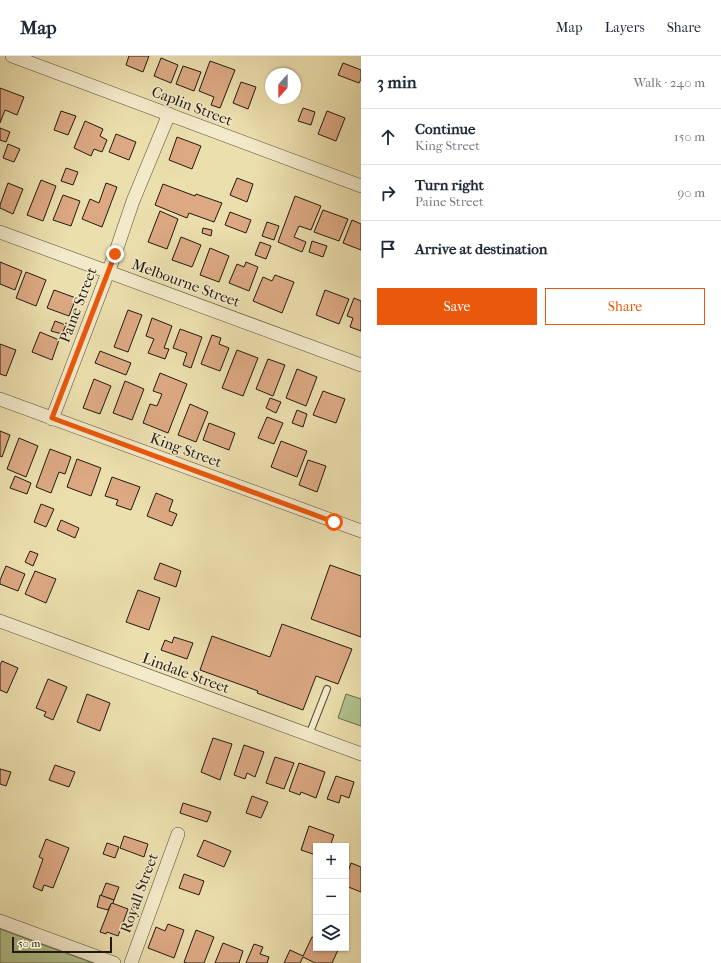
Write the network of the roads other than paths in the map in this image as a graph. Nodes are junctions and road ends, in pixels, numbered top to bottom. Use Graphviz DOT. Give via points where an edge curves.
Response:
graph roads {
  1 [pos="12,56"];
  2 [pos="169,114"];
  3 [pos="361,186"];
  4 [pos="0,232"];
  5 [pos="108,272"];
  6 [pos="361,364"];
  7 [pos="0,399"];
  8 [pos="52,418"];
  9 [pos="361,531"];
  10 [pos="0,621"];
  11 [pos="327,688"];
  12 [pos="309,735"];
  13 [pos="361,754"];
  14 [pos="178,834"];
  15 [pos="0,921"];
  16 [pos="114,963"];
  17 [pos="131,963"];
  1 -- 2 [label="street, Caplin Street"];
  2 -- 3 [label="street, Caplin Street"];
  2 -- 5 [label="street, Paine Street" via="133,201"];
  4 -- 5 [label="street, Melbourne Street"];
  5 -- 6 [label="street, Melbourne Street"];
  5 -- 8 [label="street, Paine Street"];
  7 -- 8 [label="street, King Street"];
  8 -- 9 [label="street, King Street"];
  10 -- 12 [label="street, Lindale Street"];
  11 -- 12 [label="lane"];
  12 -- 13 [label="street, Lindale Street"];
  14 -- 17 [label="street, Royall Street"];
  15 -- 16 [label="street"];
}
